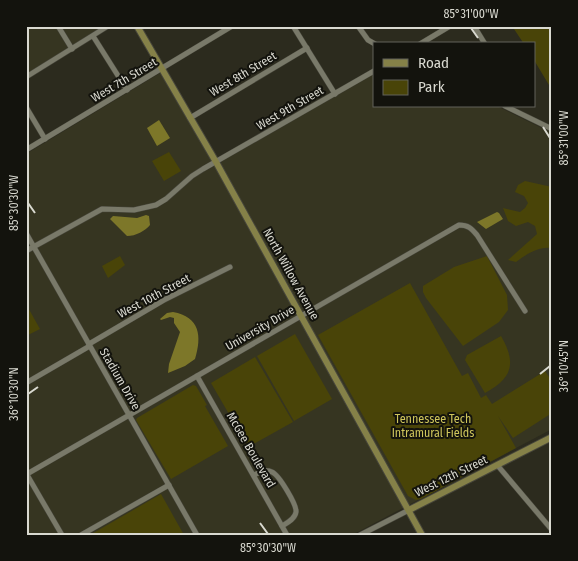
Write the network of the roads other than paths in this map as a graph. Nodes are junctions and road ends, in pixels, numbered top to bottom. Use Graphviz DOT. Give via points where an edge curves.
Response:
graph roads {
  1 [pos="58,26"];
  2 [pos="108,26"];
  3 [pos="137,26"];
  4 [pos="232,26"];
  5 [pos="293,26"];
  6 [pos="358,26"];
  7 [pos="450,26"];
  8 [pos="474,26"];
  9 [pos="93,36"];
  10 [pos="423,42"];
  11 [pos="484,42"];
  12 [pos="373,43"];
  13 [pos="307,48"];
  14 [pos="72,49"];
  15 [pos="162,69"];
  16 [pos="373,72"];
  17 [pos="26,77"];
  18 [pos="127,90"];
  19 [pos="335,94"];
  20 [pos="26,107"];
  21 [pos="509,108"];
  22 [pos="190,118"];
  23 [pos="552,129"];
  24 [pos="45,139"];
  25 [pos="26,150"];
  26 [pos="216,162"];
  27 [pos="26,233"];
  28 [pos="34,247"];
  29 [pos="26,251"];
  30 [pos="230,267"];
  31 [pos="525,311"];
  32 [pos="301,316"];
  33 [pos="88,346"];
  34 [pos="196,376"];
  35 [pos="26,383"];
  36 [pos="129,415"];
  37 [pos="552,438"];
  38 [pos="498,466"];
  39 [pos="27,473"];
  40 [pos="254,475"];
  41 [pos="169,485"];
  42 [pos="409,510"];
  43 [pos="282,526"];
  44 [pos="552,530"];
  45 [pos="62,535"];
  46 [pos="81,535"];
  47 [pos="197,535"];
  48 [pos="287,535"];
  49 [pos="360,535"];
  50 [pos="422,535"];
  1 -- 14 [label="street"];
  2 -- 9 [label="street"];
  3 -- 15 [label="main road, North Willow Avenue"];
  4 -- 15 [label="street, West 7th Street"];
  5 -- 13 [label="street"];
  6 -- 12 [label="street"];
  7 -- 10 [label="street"];
  8 -- 11 [label="street"];
  9 -- 14 [label="street"];
  9 -- 18 [label="street"];
  13 -- 19 [label="street"];
  13 -- 22 [label="street, West 8th Street"];
  14 -- 17 [label="street"];
  15 -- 18 [label="street, West 7th Street"];
  15 -- 22 [label="main road, North Willow Avenue"];
  16 -- 19 [label="street, West 9th Street"];
  18 -- 24 [label="street, West 7th Street"];
  19 -- 26 [label="street, West 9th Street"];
  20 -- 24 [label="street"];
  21 -- 23 [label="street"];
  22 -- 26 [label="main road, North Willow Avenue"];
  24 -- 25 [label="street, West 7th Street"];
  26 -- 28 [label="street, West 9th Street" via="192,176 156,205 134,210 102,209"];
  26 -- 32 [label="main road, North Willow Avenue"];
  27 -- 28 [label="street, Stadium Drive"];
  28 -- 29 [label="street, West 9th Street"];
  28 -- 33 [label="street, Stadium Drive"];
  30 -- 33 [label="street, West 10th Street" via="164,300"];
  31 -- 32 [label="street, University Drive" via="471,227 459,225"];
  32 -- 34 [label="street, University Drive"];
  32 -- 42 [label="main road, North Willow Avenue"];
  33 -- 35 [label="street, West 10th Street"];
  33 -- 36 [label="street, Stadium Drive"];
  34 -- 36 [label="street, University Drive"];
  34 -- 40 [label="street, McGee Boulevard"];
  36 -- 39 [label="street, University Drive"];
  36 -- 41 [label="street, Stadium Drive"];
  37 -- 38 [label="main road, West 12th Street"];
  38 -- 42 [label="main road, West 12th Street"];
  38 -- 44 [label="street"];
  39 -- 45 [label="street"];
  40 -- 43 [label="street, McGee Boulevard"];
  40 -- 43 [label="street" via="266,471 278,476 294,505 296,512 293,518"];
  41 -- 46 [label="street"];
  41 -- 47 [label="street, Stadium Drive"];
  42 -- 49 [label="street, West 12th Street"];
  42 -- 50 [label="main road, North Willow Avenue"];
  43 -- 48 [label="street, McGee Boulevard"];
}
